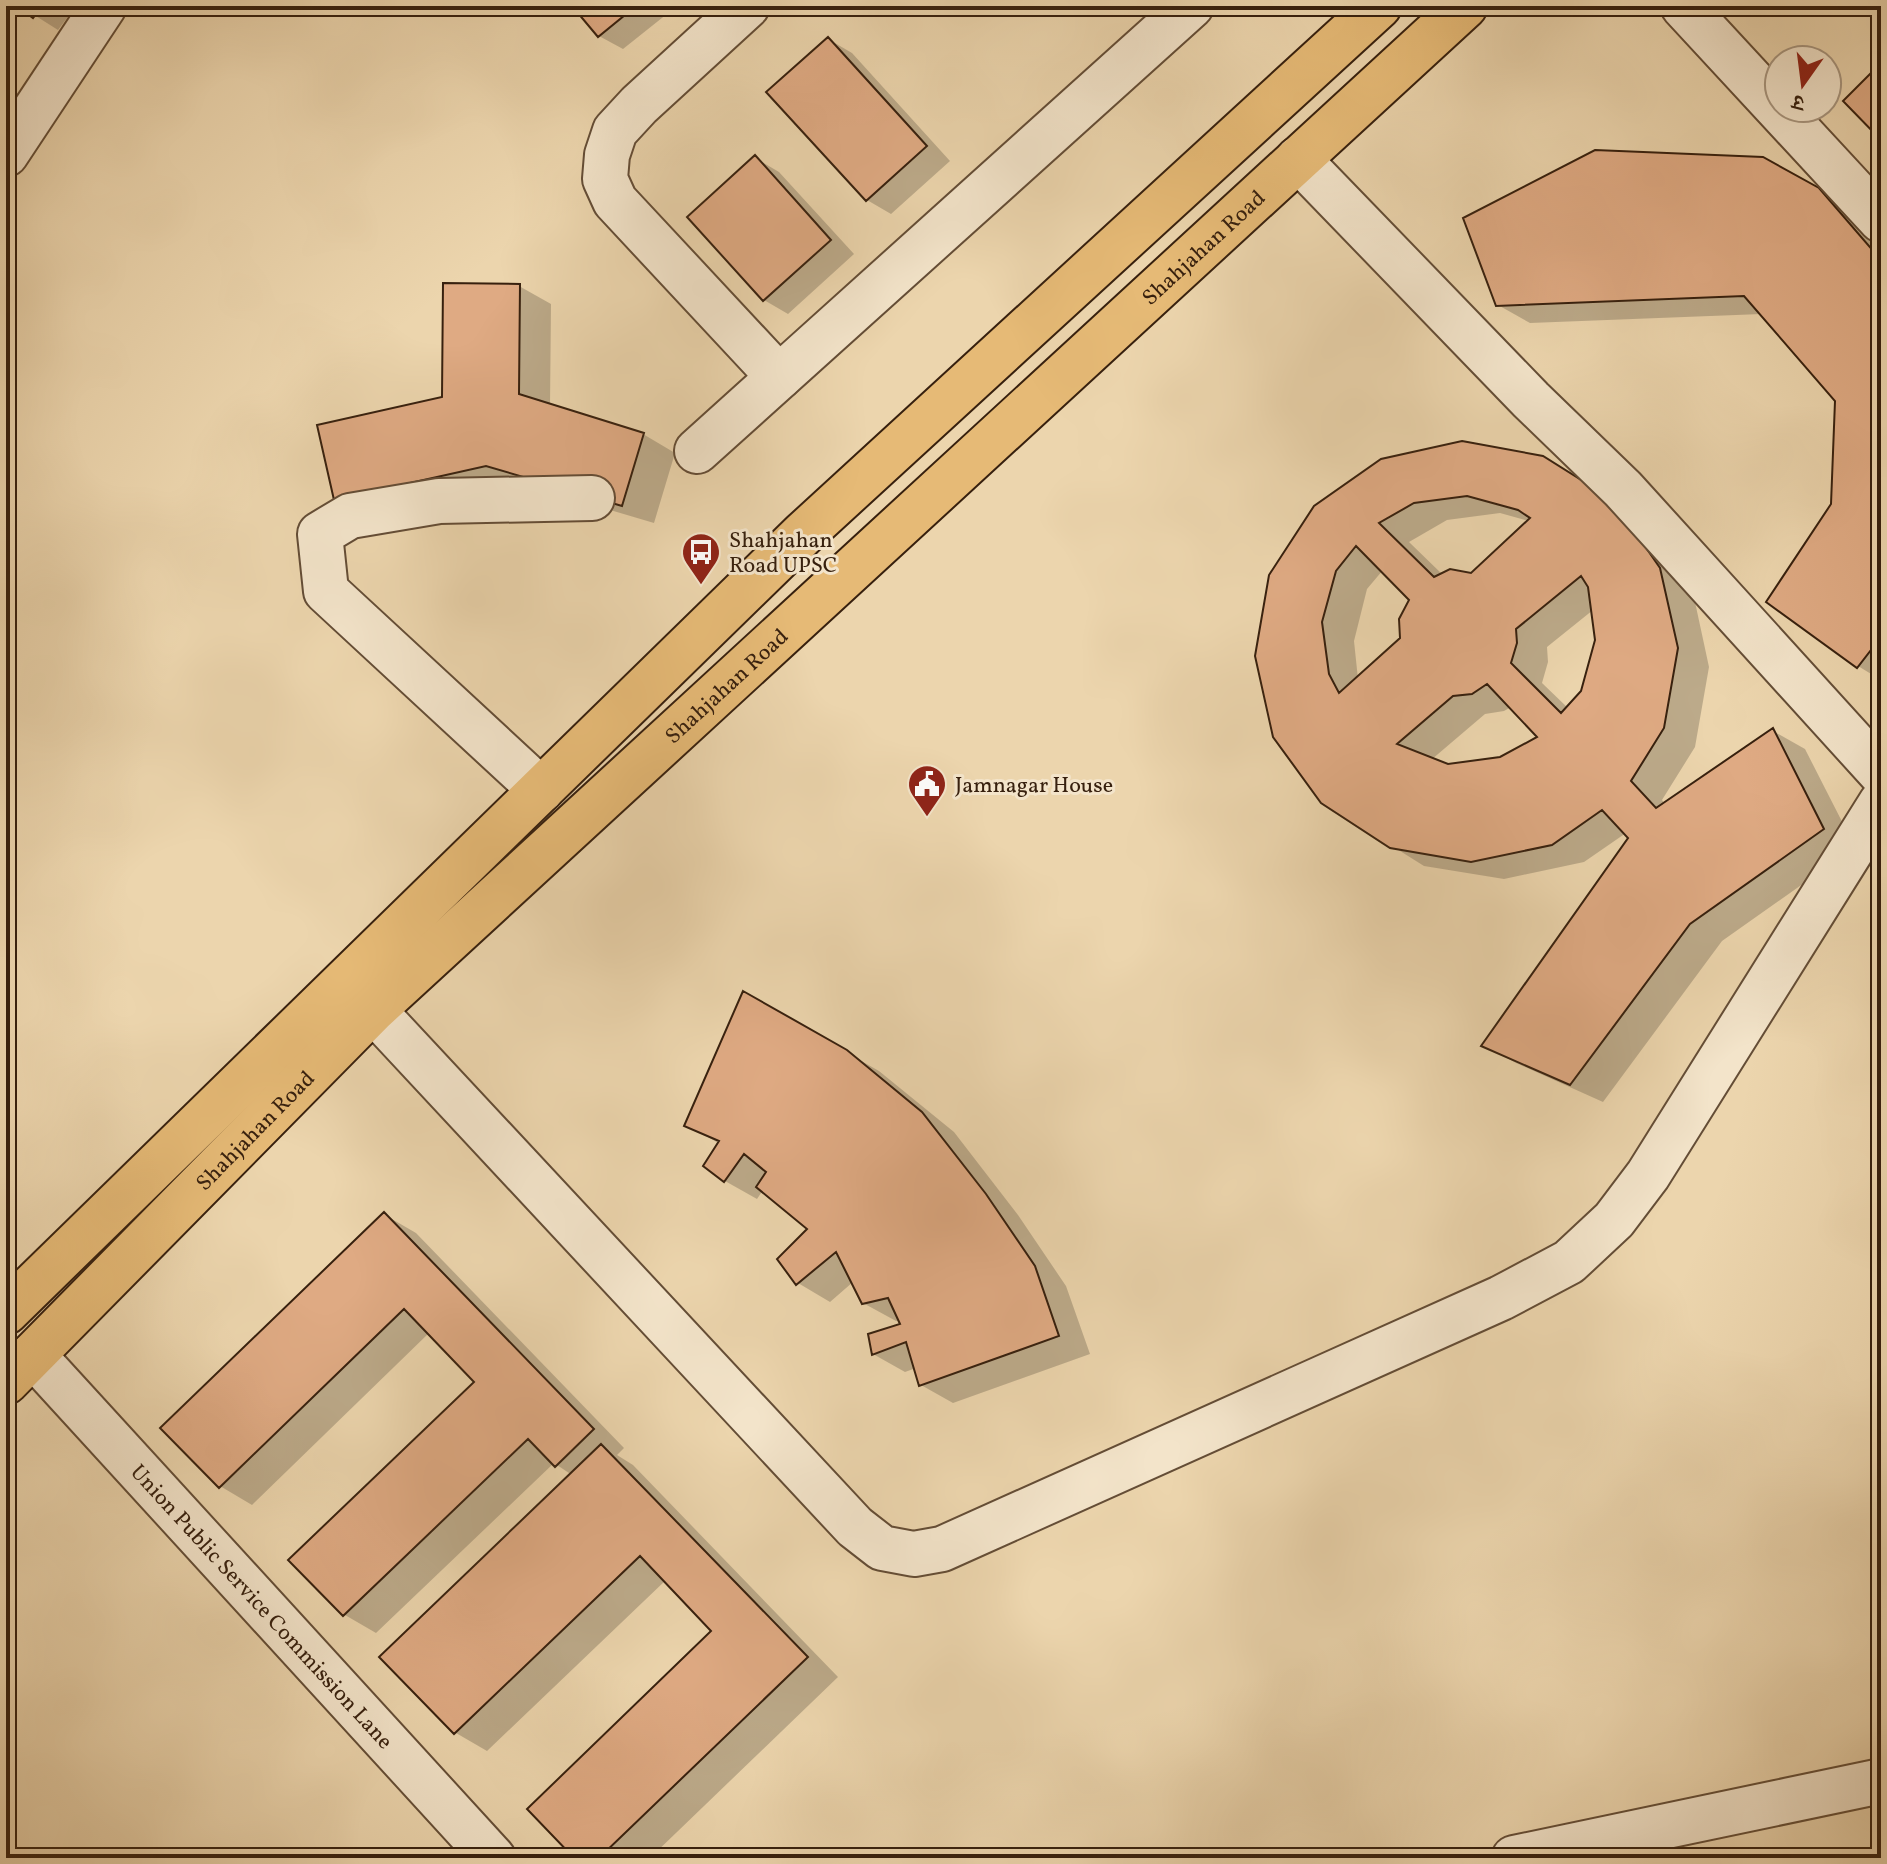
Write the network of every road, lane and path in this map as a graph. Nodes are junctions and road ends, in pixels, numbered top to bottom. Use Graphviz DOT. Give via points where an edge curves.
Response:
graph roads {
  1 [pos="104,6"];
  2 [pos="747,6"];
  3 [pos="1191,6"];
  4 [pos="1379,6"];
  5 [pos="1465,6"];
  6 [pos="1683,6"];
  7 [pos="6,154"];
  8 [pos="1298,159"];
  9 [pos="1881,220"];
  10 [pos="779,377"];
  11 [pos="697,451"];
  12 [pos="592,498"];
  13 [pos="1881,773"];
  14 [pos="541,790"];
  15 [pos="1881,803"];
  16 [pos="373,1010"];
  17 [pos="6,1312"];
  18 [pos="20,1369"];
  19 [pos="1881,1781"];
  20 [pos="493,1858"];
  21 [pos="1514,1858"];
  1 -- 7 [label="street"];
  2 -- 10 [label="street" via="615,131 605,179 615,201"];
  3 -- 10 [label="street"];
  4 -- 14 [label="main road, Shahjahan Road" via="803,534"];
  5 -- 8 [label="main road, Shahjahan Road"];
  6 -- 9 [label="street"];
  8 -- 13 [label="street" via="1623,489"];
  8 -- 16 [label="main road, Shahjahan Road"];
  10 -- 11 [label="street"];
  12 -- 14 [label="street" via="439,501 350,516 320,534 326,591"];
  14 -- 17 [label="main road, Shahjahan Road"];
  15 -- 16 [label="street" via="1648,1175 1614,1220 1569,1262 1501,1298 957,1543 914,1554 882,1548 855,1527"];
  16 -- 18 [label="main road, Shahjahan Road"];
  18 -- 20 [label="street, Union Public Service Commission Lane"];
  19 -- 21 [label="street"];
}
